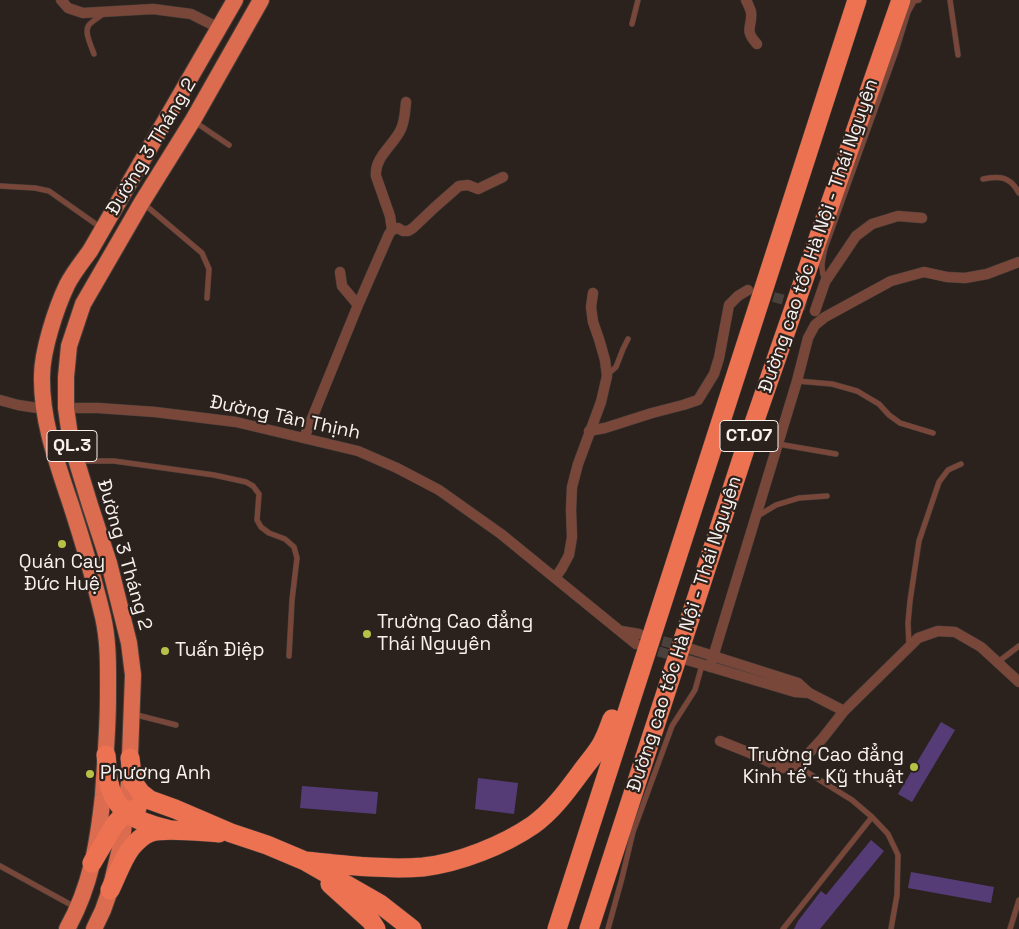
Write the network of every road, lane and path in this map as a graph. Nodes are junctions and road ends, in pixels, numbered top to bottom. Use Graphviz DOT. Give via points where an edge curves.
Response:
graph roads {
  1 [pos="61,0"];
  2 [pos="234,0"];
  3 [pos="261,0"];
  4 [pos="638,0"];
  5 [pos="746,0"];
  6 [pos="857,0"];
  7 [pos="901,0"];
  8 [pos="919,0"];
  9 [pos="950,0"];
  10 [pos="107,11"];
  11 [pos="632,24"];
  12 [pos="219,28"];
  13 [pos="756,44"];
  14 [pos="94,54"];
  15 [pos="958,55"];
  16 [pos="406,102"];
  17 [pos="192,120"];
  18 [pos="229,145"];
  19 [pos="503,177"];
  20 [pos="983,179"];
  21 [pos="0,186"];
  22 [pos="1019,193"];
  23 [pos="142,202"];
  24 [pos="922,218"];
  25 [pos="102,229"];
  26 [pos="392,230"];
  27 [pos="90,250"];
  28 [pos="108,260"];
  29 [pos="1019,262"];
  30 [pos="340,272"];
  31 [pos="825,282"];
  32 [pos="748,290"];
  33 [pos="593,293"];
  34 [pos="207,298"];
  35 [pos="358,305"];
  36 [pos="825,317"];
  37 [pos="628,339"];
  38 [pos="607,376"];
  39 [pos="797,381"];
  40 [pos="0,400"];
  41 [pos="44,408"];
  42 [pos="66,408"];
  43 [pos="589,432"];
  44 [pos="932,433"];
  45 [pos="716,436"];
  46 [pos="304,438"];
  47 [pos="778,444"];
  48 [pos="836,454"];
  49 [pos="76,461"];
  50 [pos="961,464"];
  51 [pos="827,496"];
  52 [pos="756,517"];
  53 [pos="555,578"];
  54 [pos="637,639"];
  55 [pos="908,646"];
  56 [pos="1019,646"];
  57 [pos="688,648"];
  58 [pos="289,656"];
  59 [pos="714,656"];
  60 [pos="684,659"];
  61 [pos="998,662"];
  62 [pos="706,666"];
  63 [pos="1019,682"];
  64 [pos="809,693"];
  65 [pos="844,711"];
  66 [pos="132,714"];
  67 [pos="176,725"];
  68 [pos="720,741"];
  69 [pos="106,754"];
  70 [pos="130,758"];
  71 [pos="797,766"];
  72 [pos="176,809"];
  73 [pos="126,812"];
  74 [pos="872,817"];
  75 [pos="173,830"];
  76 [pos="231,833"];
  77 [pos="305,861"];
  78 [pos="92,863"];
  79 [pos="0,866"];
  80 [pos="110,890"];
  81 [pos="1019,900"];
  82 [pos="78,908"];
  83 [pos="68,929"];
  84 [pos="94,929"];
  85 [pos="376,929"];
  86 [pos="412,929"];
  87 [pos="557,929"];
  88 [pos="591,929"];
  89 [pos="608,929"];
  90 [pos="783,929"];
  91 [pos="891,929"];
  92 [pos="1010,929"];
  1 -- 10 [label="street" via="68,8 83,13"];
  2 -- 12 [label="highway, Đường 3 Tháng 2 / QL.3"];
  3 -- 17 [label="highway, Đường 3 Tháng 2 / QL.3"];
  4 -- 11 [label="lane"];
  5 -- 13 [label="street" via="751,13 750,37"];
  6 -- 45 [label="highway, Đường cao tốc Hà Nội - Thái Nguyên / CT.07"];
  7 -- 88 [label="highway, Đường cao tốc Hà Nội - Thái Nguyên / CT.07" via="746,446"];
  8 -- 31 [label="lane" via="908,12 825,248 822,273"];
  9 -- 15 [label="lane"];
  10 -- 12 [label="street" via="153,9 191,14"];
  10 -- 14 [label="lane" via="87,27"];
  12 -- 25 [label="highway, Đường 3 Tháng 2 / QL.3"];
  16 -- 26 [label="street" via="400,131 375,170"];
  17 -- 18 [label="lane"];
  17 -- 23 [label="highway, Đường 3 Tháng 2 / QL.3"];
  19 -- 26 [label="street" via="478,189 459,186 414,228"];
  20 -- 22 [label="lane" via="1003,177 1012,182"];
  21 -- 25 [label="lane" via="49,191"];
  23 -- 28 [label="highway, Đường 3 Tháng 2 / QL.3"];
  23 -- 34 [label="lane" via="202,253 209,269"];
  24 -- 31 [label="street" via="898,216 872,224 856,236"];
  25 -- 27 [label="highway, Đường 3 Tháng 2 / QL.3"];
  26 -- 35 [label="street"];
  27 -- 28 [label="highway"];
  27 -- 41 [label="highway, Đường 3 Tháng 2 / QL.3" via="67,284 55,316 42,376"];
  28 -- 42 [label="highway, Đường 3 Tháng 2 / QL.3" via="83,304 69,346"];
  29 -- 36 [label="street" via="965,278 924,272 891,281"];
  30 -- 35 [label="street" via="342,286"];
  31 -- 36 [label="street" via="811,309"];
  32 -- 43 [label="street" via="729,305 714,374 698,400"];
  33 -- 38 [label="street" via="592,314"];
  35 -- 46 [label="street"];
  36 -- 39 [label="street" via="815,325 808,338"];
  37 -- 38 [label="lane" via="616,367"];
  38 -- 43 [label="street"];
  39 -- 44 [label="lane" via="832,384 857,391 879,404 900,423"];
  39 -- 47 [label="street"];
  40 -- 41 [label="street"];
  41 -- 69 [label="highway, Đường 3 Tháng 2 / QL.3" via="55,456 104,619 108,660"];
  42 -- 46 [label="street, Đường Tân Thịnh" via="154,412 236,422"];
  42 -- 49 [label="highway, Đường 3 Tháng 2 / QL.3"];
  43 -- 53 [label="street" via="572,487 569,555"];
  45 -- 77 [label="highway" via="664,566 622,695 602,742 547,813 497,845 454,861 398,868"];
  45 -- 87 [label="highway, Đường cao tốc Hà Nội - Thái Nguyên / CT.07"];
  46 -- 53 [label="street, Đường Tân Thịnh" via="358,450 439,490"];
  47 -- 48 [label="lane"];
  47 -- 52 [label="street"];
  49 -- 58 [label="lane" via="114,461 214,475 253,486 258,494 257,520 260,527 285,539 294,547 297,558"];
  49 -- 66 [label="highway, Đường 3 Tháng 2 / QL.3" via="124,618 133,675"];
  50 -- 55 [label="lane" via="948,470 939,482 919,541"];
  51 -- 52 [label="lane" via="799,498 776,505"];
  52 -- 59 [label="street"];
  53 -- 54 [label="street, Đường Tân Thịnh" via="620,631"];
  55 -- 61 [label="street" via="918,638 938,631 956,632 981,646"];
  55 -- 65 [label="street"];
  56 -- 61 [label="lane"];
  57 -- 59 [label="street"];
  59 -- 62 [label="street"];
  59 -- 64 [label="street" via="798,684"];
  60 -- 62 [label="street"];
  61 -- 63 [label="street"];
  62 -- 64 [label="street" via="795,692"];
  62 -- 89 [label="lane" via="672,726 633,832"];
  64 -- 65 [label="street"];
  65 -- 71 [label="street"];
  66 -- 67 [label="lane"];
  66 -- 70 [label="highway, Đường 3 Tháng 2 / QL.3"];
  68 -- 71 [label="street" via="782,768"];
  69 -- 73 [label="highway" via="108,780 118,805"];
  69 -- 78 [label="highway, Đường 3 Tháng 2 / QL.3" via="102,814"];
  70 -- 72 [label="highway" via="134,782 141,793 150,800"];
  70 -- 73 [label="highway, Đường 3 Tháng 2 / QL.3"];
  71 -- 74 [label="lane" via="852,800"];
  72 -- 73 [label="highway" via="143,806"];
  72 -- 76 [label="highway"];
  73 -- 75 [label="highway" via="152,825"];
  73 -- 78 [label="highway"];
  73 -- 80 [label="highway, Đường 3 Tháng 2 / QL.3"];
  74 -- 90 [label="lane"];
  74 -- 91 [label="lane" via="888,834 898,855 897,894"];
  75 -- 76 [label="highway"];
  75 -- 80 [label="highway" via="150,832 139,839 123,861"];
  76 -- 77 [label="highway"];
  77 -- 85 [label="highway"];
  77 -- 86 [label="highway" via="380,904"];
  78 -- 82 [label="highway, Đường 3 Tháng 2 / QL.3"];
  79 -- 82 [label="lane"];
  80 -- 84 [label="highway, Đường 3 Tháng 2 / QL.3"];
  81 -- 92 [label="lane"];
  82 -- 83 [label="highway, Đường 3 Tháng 2 / QL.3"];
}
